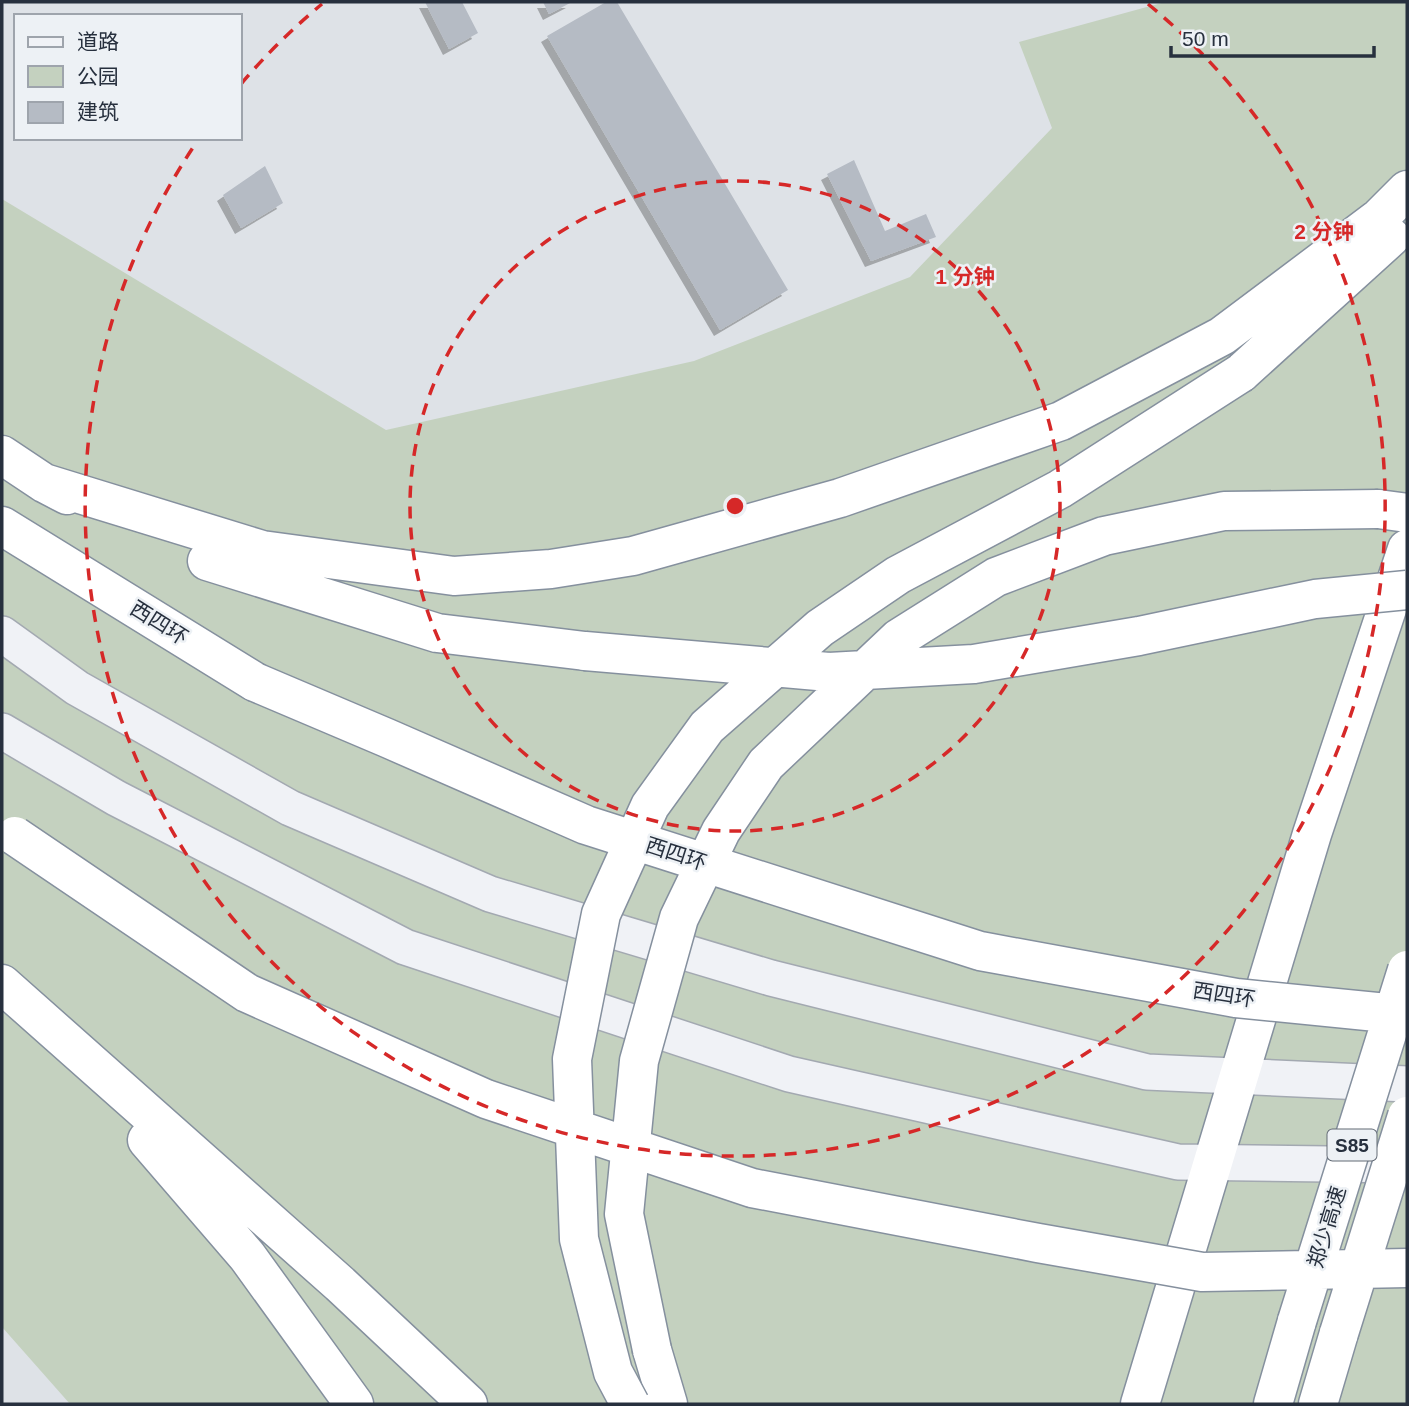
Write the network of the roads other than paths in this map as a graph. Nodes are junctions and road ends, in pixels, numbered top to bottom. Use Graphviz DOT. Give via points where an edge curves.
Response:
graph roads {
  1 [pos="1407,190"];
  2 [pos="1407,221"];
  3 [pos="2,455"];
  4 [pos="44,483"];
  5 [pos="1407,513"];
  6 [pos="2,527"];
  7 [pos="1407,549"];
  8 [pos="1407,590"];
  9 [pos="2,634"];
  10 [pos="2,731"];
  11 [pos="2,827"];
  12 [pos="1407,970"];
  13 [pos="2,984"];
  14 [pos="1407,1015"];
  15 [pos="50,1026"];
  16 [pos="1239,1076"];
  17 [pos="1407,1084"];
  18 [pos="1407,1116"];
  19 [pos="1213,1162"];
  20 [pos="1407,1165"];
  21 [pos="1407,1268"];
  22 [pos="354,1404"];
  23 [pos="468,1404"];
  24 [pos="629,1404"];
  25 [pos="668,1404"];
  26 [pos="1140,1404"];
  27 [pos="1273,1404"];
  28 [pos="1318,1404"];
  1 -- 4 [label="highway" via="1379,218 1222,336 1061,421 840,498 633,556 551,569 454,576 262,550"];
  2 -- 24 [label="highway, bridge" via="1241,373 1060,488 898,575 820,628 707,727 650,806 601,914 572,1059 579,1239 613,1372"];
  3 -- 4 [label="highway"];
  4 -- 8 [label="highway, bridge" via="178,552 438,633 829,672 974,664 1315,599"];
  5 -- 25 [label="highway, bridge" via="1378,509 1224,511 1104,536 996,577 899,638 766,764 721,831 679,918 639,1062 624,1214"];
  6 -- 14 [label="highway, 西四环, bridge" via="255,682 586,825 980,951 1236,998"];
  7 -- 16 [label="highway" via="1312,834"];
  9 -- 16 [label="street" via="77,688 290,808 490,894 771,978 1147,1072"];
  10 -- 19 [label="street" via="116,798 405,947 789,1074 1178,1161"];
  11 -- 21 [label="highway, bridge" via="247,993 486,1099 752,1188 1202,1272"];
  12 -- 27 [label="highway, 郑少高速 / S85, bridge"];
  13 -- 15 [label="highway"];
  15 -- 22 [label="highway" via="247,1256"];
  15 -- 23 [label="highway"];
  16 -- 17 [label="street"];
  16 -- 19 [label="highway"];
  18 -- 28 [label="highway, 郑少高速 / S85, bridge"];
  19 -- 20 [label="street"];
  19 -- 26 [label="highway"];
}
